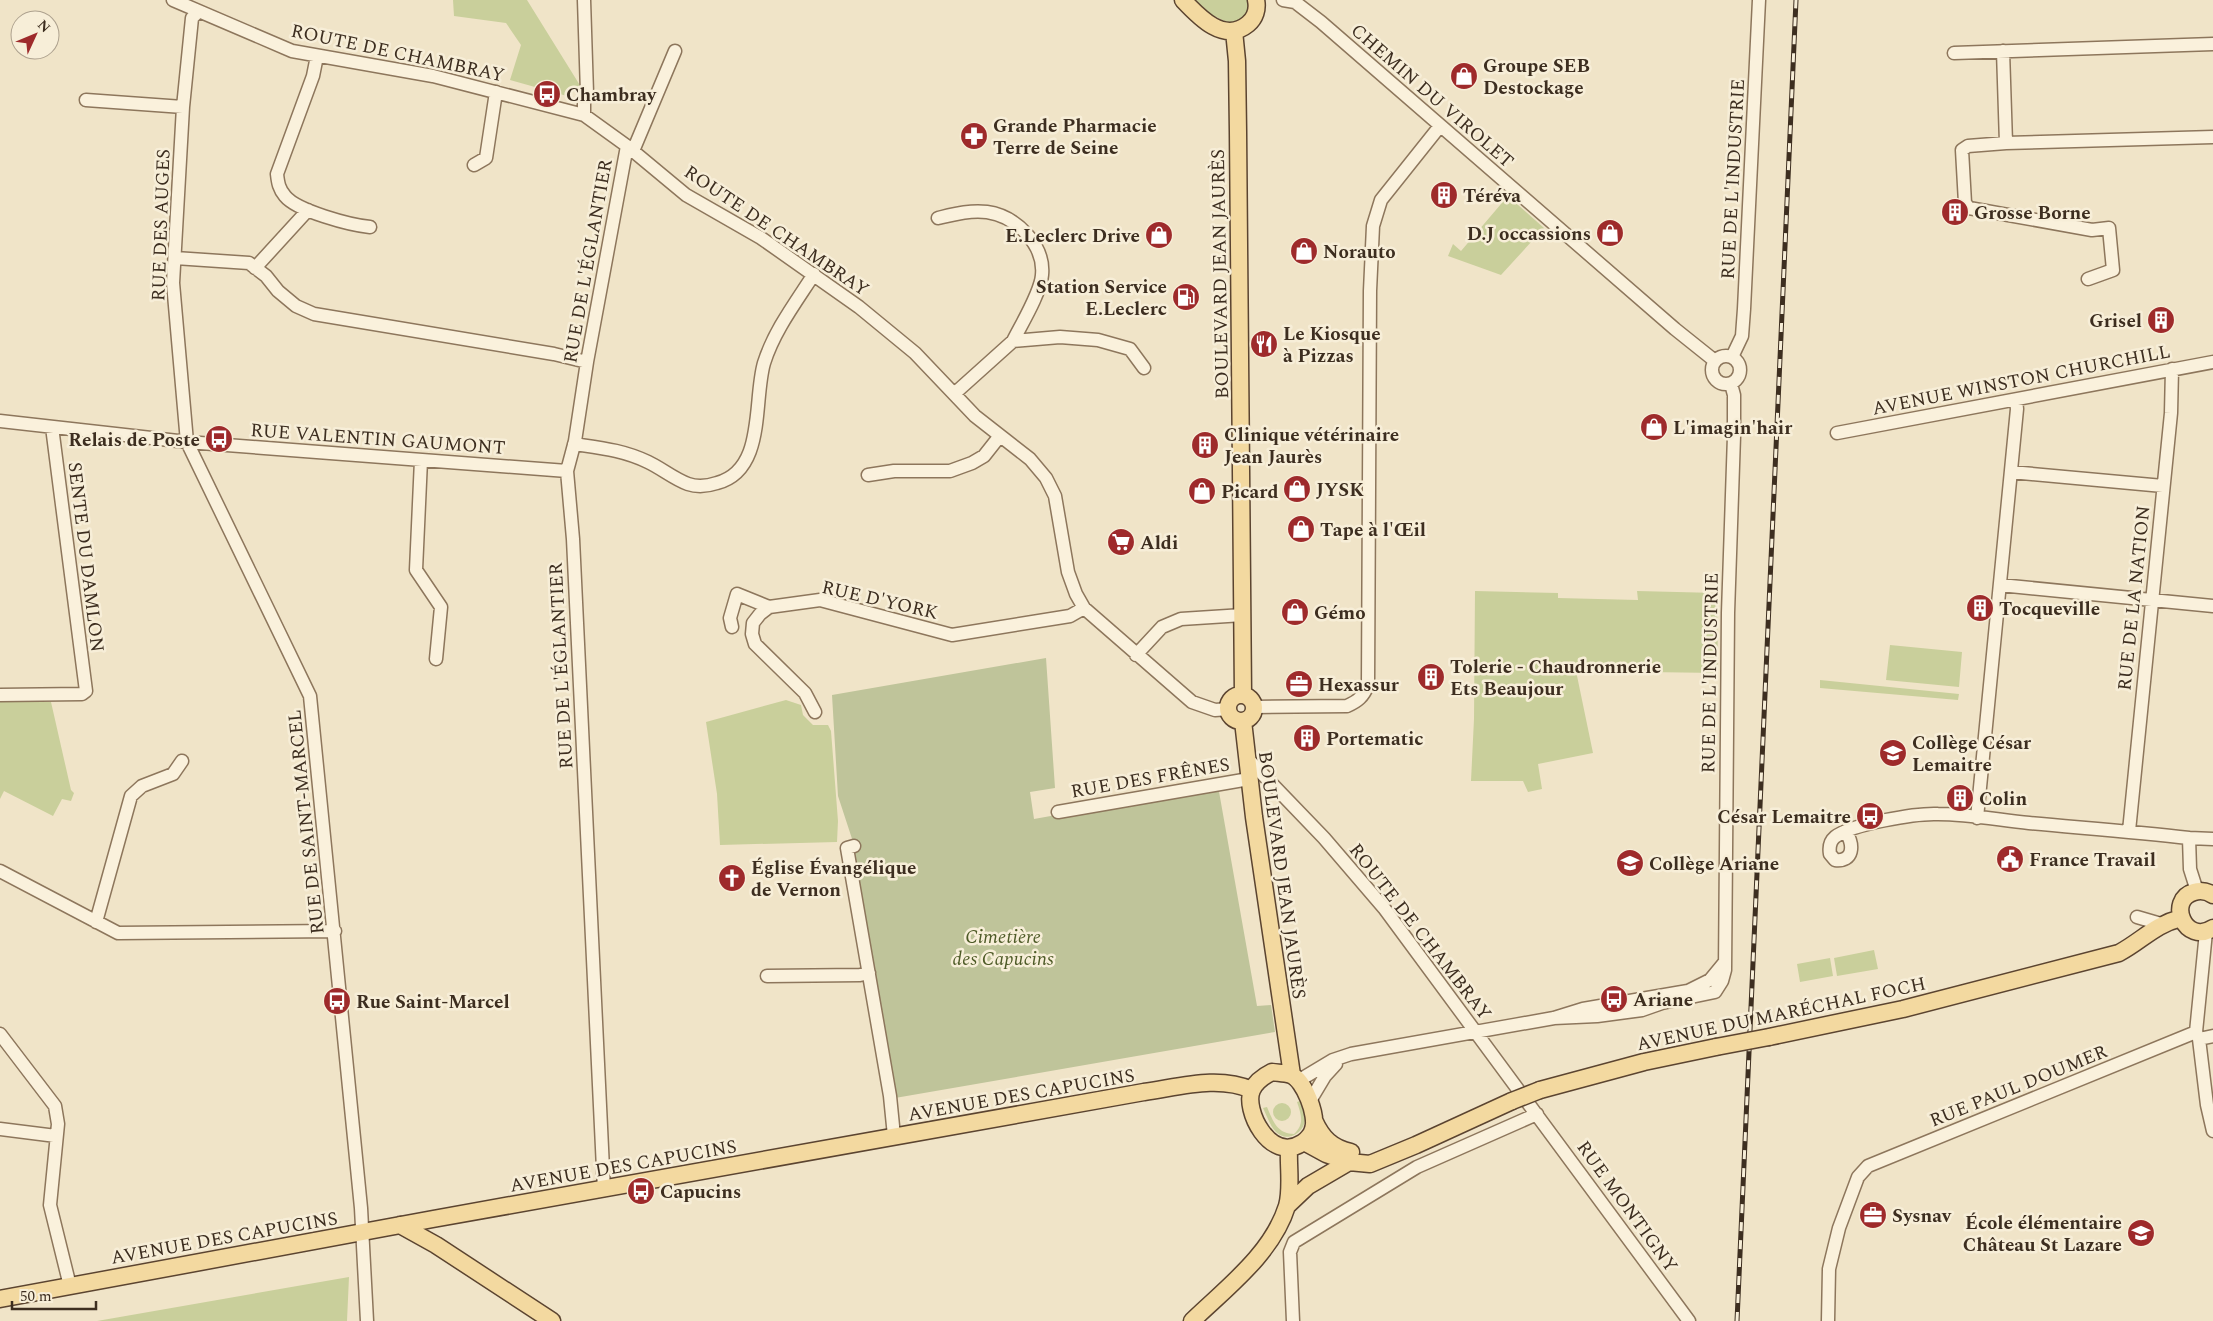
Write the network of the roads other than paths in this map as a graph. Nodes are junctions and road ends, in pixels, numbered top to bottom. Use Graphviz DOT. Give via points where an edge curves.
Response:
graph roads {
  1 [pos="172,0"];
  2 [pos="584,0"];
  3 [pos="1183,0"];
  4 [pos="1256,0"];
  5 [pos="1283,0"];
  6 [pos="1759,0"];
  7 [pos="198,12"];
  8 [pos="1234,31"];
  9 [pos="2213,44"];
  10 [pos="675,51"];
  11 [pos="2003,51"];
  12 [pos="1954,53"];
  13 [pos="317,56"];
  14 [pos="496,92"];
  15 [pos="86,100"];
  16 [pos="183,107"];
  17 [pos="584,115"];
  18 [pos="1440,126"];
  19 [pos="2213,137"];
  20 [pos="2006,143"];
  21 [pos="630,148"];
  22 [pos="474,165"];
  23 [pos="308,210"];
  24 [pos="938,218"];
  25 [pos="370,227"];
  26 [pos="175,258"];
  27 [pos="255,268"];
  28 [pos="814,274"];
  29 [pos="2088,280"];
  30 [pos="1013,341"];
  31 [pos="1732,357"];
  32 [pos="1715,361"];
  33 [pos="587,362"];
  34 [pos="2213,362"];
  35 [pos="1144,368"];
  36 [pos="2172,369"];
  37 [pos="1731,384"];
  38 [pos="954,394"];
  39 [pos="2016,400"];
  40 [pos="0,421"];
  41 [pos="52,427"];
  42 [pos="1837,433"];
  43 [pos="1000,437"];
  44 [pos="187,442"];
  45 [pos="574,444"];
  46 [pos="421,460"];
  47 [pos="567,471"];
  48 [pos="2011,472"];
  49 [pos="868,475"];
  50 [pos="2163,486"];
  51 [pos="2000,585"];
  52 [pos="2152,599"];
  53 [pos="2213,606"];
  54 [pos="769,607"];
  55 [pos="1088,613"];
  56 [pos="1243,615"];
  57 [pos="732,627"];
  58 [pos="1136,655"];
  59 [pos="436,659"];
  60 [pos="0,695"];
  61 [pos="1248,701"];
  62 [pos="1229,709"];
  63 [pos="815,712"];
  64 [pos="1243,721"];
  65 [pos="1246,757"];
  66 [pos="182,761"];
  67 [pos="1249,779"];
  68 [pos="1058,812"];
  69 [pos="1977,818"];
  70 [pos="2129,831"];
  71 [pos="1846,832"];
  72 [pos="2189,838"];
  73 [pos="2213,839"];
  74 [pos="854,846"];
  75 [pos="0,871"];
  76 [pos="2208,893"];
  77 [pos="2181,918"];
  78 [pos="96,922"];
  79 [pos="2209,930"];
  80 [pos="335,931"];
  81 [pos="1724,963"];
  82 [pos="869,973"];
  83 [pos="767,976"];
  84 [pos="2213,989"];
  85 [pos="2199,991"];
  86 [pos="1554,1018"];
  87 [pos="1475,1032"];
  88 [pos="0,1034"];
  89 [pos="1284,1034"];
  90 [pos="2198,1036"];
  91 [pos="2213,1036"];
  92 [pos="1351,1054"];
  93 [pos="1272,1072"];
  94 [pos="1295,1078"];
  95 [pos="1252,1090"];
  96 [pos="1310,1101"];
  97 [pos="1537,1114"];
  98 [pos="1314,1120"];
  99 [pos="0,1129"];
  100 [pos="2213,1131"];
  101 [pos="56,1136"];
  102 [pos="894,1136"];
  103 [pos="1304,1142"];
  104 [pos="1289,1148"];
  105 [pos="1390,1157"];
  106 [pos="1349,1162"];
  107 [pos="604,1190"];
  108 [pos="1288,1205"];
  109 [pos="433,1219"];
  110 [pos="400,1225"];
  111 [pos="363,1232"];
  112 [pos="436,1244"];
  113 [pos="70,1286"];
  114 [pos="0,1298"];
  115 [pos="367,1321"];
  116 [pos="552,1321"];
  117 [pos="1192,1321"];
  118 [pos="1293,1321"];
  119 [pos="1689,1321"];
  120 [pos="1828,1321"];
  1 -- 7 [label="street, ROUTE DE CHAMBRAY"];
  2 -- 17 [label="street" via="587,93"];
  3 -- 8 [label="main road" via="1213,27"];
  4 -- 8 [label="main road" via="1255,14 1250,23"];
  5 -- 18 [label="street, CHEMIN DU VIROLET" via="1295,2 1321,22"];
  6 -- 31 [label="street, RUE DE L'INDUSTRIE" via="1742,336"];
  7 -- 13 [label="street, ROUTE DE CHAMBRAY" via="292,51"];
  7 -- 16 [label="street, RUE DES AUGES" via="192,18"];
  8 -- 56 [label="main road, BOULEVARD JEAN JAURÈS"];
  9 -- 11 [label="street"];
  10 -- 21 [label="street, RUE DE L'ÉGLANTIER"];
  11 -- 12 [label="street"];
  11 -- 20 [label="street"];
  13 -- 14 [label="street, ROUTE DE CHAMBRAY" via="413,72"];
  13 -- 23 [label="street" via="313,76 277,174 278,185 285,197"];
  14 -- 17 [label="street, ROUTE DE CHAMBRAY"];
  14 -- 22 [label="street" via="486,158"];
  15 -- 16 [label="street"];
  16 -- 26 [label="street, RUE DES AUGES"];
  17 -- 21 [label="street, ROUTE DE CHAMBRAY"];
  18 -- 32 [label="street, CHEMIN DU VIROLET"];
  18 -- 61 [label="street" via="1381,200 1373,226 1368,685 1358,701 1347,706"];
  19 -- 20 [label="street"];
  20 -- 29 [label="street" via="1968,146 1962,150 1965,202 1969,208 2092,230 2109,228 2113,270"];
  21 -- 28 [label="street, ROUTE DE CHAMBRAY" via="686,195 761,238"];
  21 -- 33 [label="street, RUE DE L'ÉGLANTIER"];
  23 -- 25 [label="street" via="352,225"];
  23 -- 27 [label="street"];
  24 -- 30 [label="street" via="961,212 989,212 1026,232 1035,244 1041,259 1042,276"];
  26 -- 27 [label="street" via="249,263"];
  26 -- 44 [label="street, RUE DES AUGES" via="173,283"];
  27 -- 33 [label="street" via="296,306 314,314"];
  28 -- 38 [label="street, ROUTE DE CHAMBRAY" via="859,306 915,353"];
  28 -- 45 [label="street" via="776,333 764,364 753,446 743,465 727,481 708,486 688,484 621,450"];
  30 -- 35 [label="street" via="1060,337 1098,340 1130,349"];
  30 -- 38 [label="street"];
  31 -- 32 [label="street" via="1723,356"];
  31 -- 37 [label="street" via="1739,364 1740,374"];
  32 -- 37 [label="street" via="1714,378 1721,384"];
  33 -- 45 [label="street, RUE DE L'ÉGLANTIER"];
  34 -- 36 [label="street, AVENUE WINSTON CHURCHILL"];
  36 -- 39 [label="street, AVENUE WINSTON CHURCHILL"];
  36 -- 50 [label="street, RUE DE LA NATION"];
  37 -- 81 [label="street, RUE DE L'INDUSTRIE" via="1734,436 1729,565"];
  38 -- 43 [label="street, ROUTE DE CHAMBRAY"];
  39 -- 42 [label="street, AVENUE WINSTON CHURCHILL"];
  39 -- 48 [label="street"];
  40 -- 41 [label="street"];
  41 -- 44 [label="street"];
  41 -- 60 [label="street, SENTE DU DAMLON" via="86,691 52,696"];
  43 -- 49 [label="street" via="984,456 950,470"];
  43 -- 55 [label="street, ROUTE DE CHAMBRAY" via="1030,459 1046,478 1055,496 1068,572"];
  44 -- 46 [label="street, RUE VALENTIN GAUMONT"];
  44 -- 80 [label="street, RUE DE SAINT-MARCEL" via="310,696"];
  45 -- 47 [label="street, RUE DE L'ÉGLANTIER"];
  46 -- 47 [label="street, RUE VALENTIN GAUMONT"];
  46 -- 59 [label="street" via="416,570 441,608"];
  47 -- 107 [label="street, RUE DE L'ÉGLANTIER"];
  48 -- 50 [label="street"];
  48 -- 51 [label="street"];
  50 -- 52 [label="street, RUE DE LA NATION"];
  51 -- 52 [label="street"];
  51 -- 69 [label="street"];
  52 -- 53 [label="street"];
  52 -- 70 [label="street, RUE DE LA NATION"];
  54 -- 55 [label="street, RUE D'YORK" via="820,600 952,635"];
  54 -- 57 [label="street" via="737,594 730,618"];
  54 -- 63 [label="street" via="754,623 752,634 755,644 805,694"];
  55 -- 58 [label="street, ROUTE DE CHAMBRAY"];
  56 -- 58 [label="street" via="1182,619 1162,627"];
  56 -- 61 [label="main road, BOULEVARD JEAN JAURÈS"];
  58 -- 62 [label="street, ROUTE DE CHAMBRAY" via="1192,702 1215,710"];
  61 -- 62 [label="main road" via="1233,699"];
  61 -- 64 [label="main road" via="1253,714"];
  62 -- 64 [label="main road" via="1233,718"];
  64 -- 65 [label="main road, BOULEVARD JEAN JAURÈS"];
  65 -- 67 [label="main road, BOULEVARD JEAN JAURÈS"];
  65 -- 87 [label="street, ROUTE DE CHAMBRAY" via="1324,838 1384,908"];
  66 -- 78 [label="street" via="173,774 142,786 131,796"];
  67 -- 68 [label="street, RUE DES FRÊNES"];
  67 -- 89 [label="main road, BOULEVARD JEAN JAURÈS"];
  69 -- 70 [label="street"];
  69 -- 71 [label="street" via="1912,815"];
  70 -- 72 [label="street"];
  72 -- 73 [label="street"];
  72 -- 76 [label="street" via="2190,870"];
  74 -- 82 [label="street" via="847,848"];
  75 -- 78 [label="street"];
  76 -- 77 [label="main road" via="2190,894 2182,903"];
  77 -- 79 [label="main road" via="2189,928 2200,932"];
  77 -- 105 [label="main road, AVENUE DU MARÉCHAL FOCH, bridge" via="2161,924 2119,953 1903,1009 1644,1062 1540,1090"];
  78 -- 80 [label="street" via="118,933"];
  79 -- 85 [label="street"];
  80 -- 111 [label="street, RUE DE SAINT-MARCEL"];
  81 -- 86 [label="street" via="1704,985 1688,991 1583,1009"];
  81 -- 86 [label="street, RUE DE L'INDUSTRIE" via="1718,990 1705,995 1642,1010"];
  82 -- 83 [label="street"];
  82 -- 102 [label="street"];
  84 -- 85 [label="street"];
  85 -- 90 [label="street"];
  86 -- 87 [label="street"];
  87 -- 92 [label="street"];
  87 -- 97 [label="street, ROUTE DE CHAMBRAY"];
  88 -- 101 [label="street" via="55,1106"];
  89 -- 93 [label="main road, BOULEVARD JEAN JAURÈS"];
  89 -- 94 [label="main road, BOULEVARD JEAN JAURÈS"];
  90 -- 91 [label="street, RUE PAUL DOUMER"];
  90 -- 100 [label="street"];
  90 -- 120 [label="street, RUE PAUL DOUMER" via="1868,1166 1858,1177 1839,1228 1829,1269"];
  92 -- 94 [label="street"];
  92 -- 96 [label="street" via="1325,1076"];
  93 -- 94 [label="main road"];
  93 -- 95 [label="main road" via="1262,1077"];
  94 -- 96 [label="main road"];
  95 -- 102 [label="main road, AVENUE DES CAPUCINS" via="1236,1084 1212,1082"];
  95 -- 104 [label="main road" via="1250,1096 1254,1112 1265,1137 1276,1146"];
  96 -- 98 [label="main road"];
  97 -- 118 [label="street" via="1418,1167 1294,1242 1290,1252"];
  97 -- 119 [label="street, RUE MONTIGNY"];
  98 -- 103 [label="main road" via="1313,1130"];
  98 -- 105 [label="main road" via="1327,1141 1342,1150"];
  99 -- 101 [label="street"];
  101 -- 113 [label="street" via="50,1205"];
  102 -- 107 [label="main road, AVENUE DES CAPUCINS"];
  103 -- 104 [label="main road"];
  103 -- 106 [label="main road, AVENUE DU MARÉCHAL FOCH"];
  104 -- 108 [label="main road"];
  105 -- 106 [label="main road, AVENUE DU MARÉCHAL FOCH" via="1370,1164"];
  106 -- 108 [label="main road" via="1308,1186"];
  107 -- 109 [label="main road, AVENUE DES CAPUCINS"];
  108 -- 117 [label="main road" via="1274,1234 1252,1262"];
  109 -- 110 [label="main road, AVENUE DES CAPUCINS"];
  109 -- 112 [label="main road"];
  110 -- 111 [label="main road, AVENUE DES CAPUCINS"];
  110 -- 112 [label="main road"];
  111 -- 113 [label="main road, AVENUE DES CAPUCINS"];
  111 -- 115 [label="street, RUE DE SAINT-MARCEL"];
  112 -- 116 [label="main road"];
  113 -- 114 [label="main road, AVENUE DES CAPUCINS"];
}
